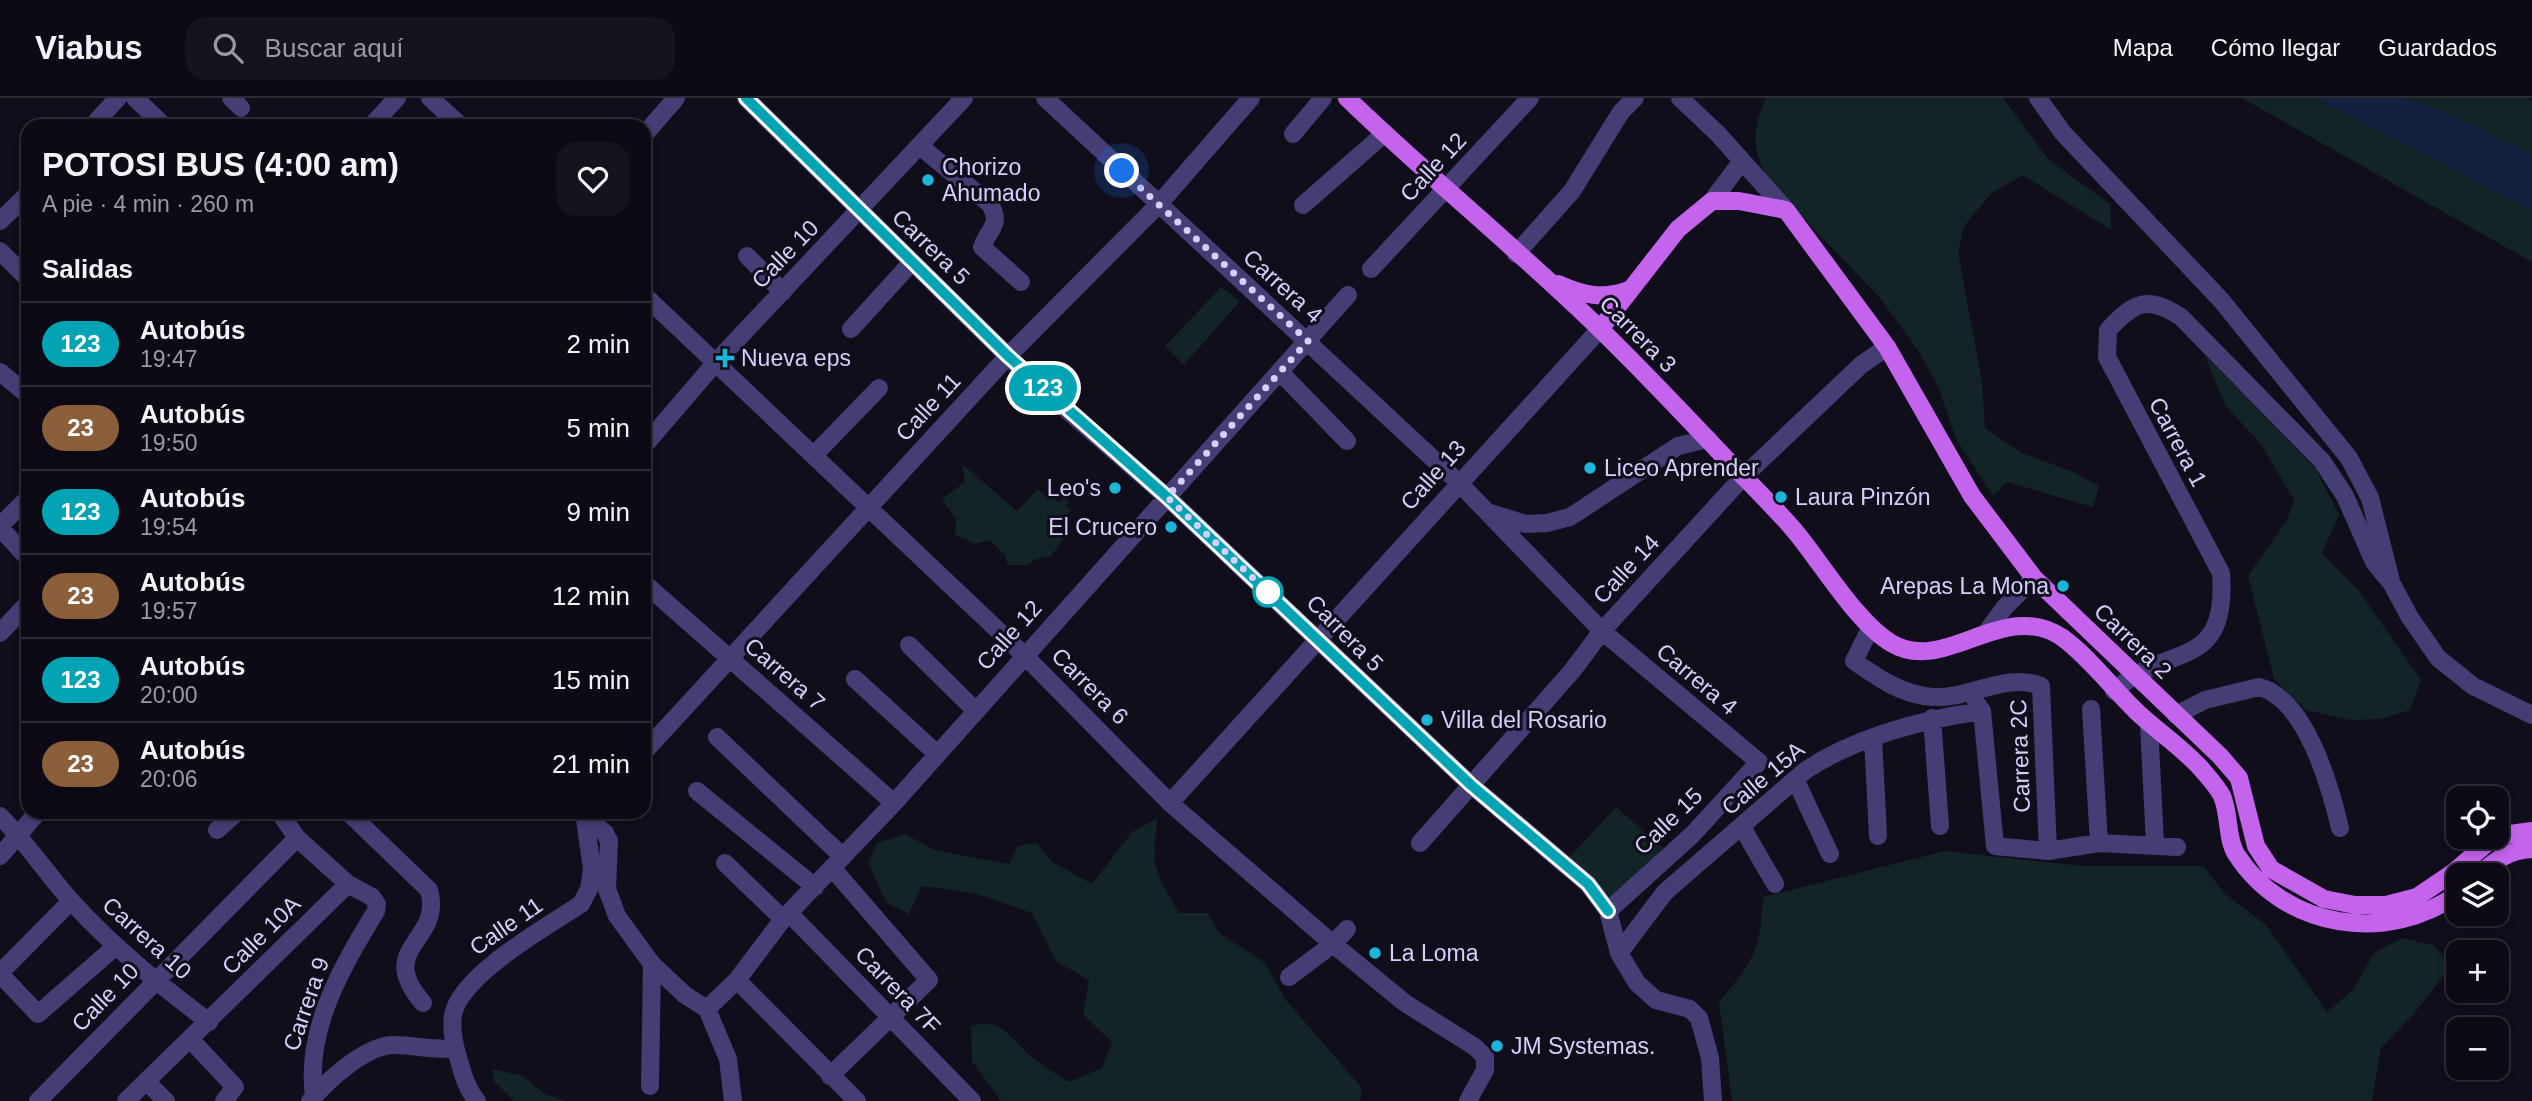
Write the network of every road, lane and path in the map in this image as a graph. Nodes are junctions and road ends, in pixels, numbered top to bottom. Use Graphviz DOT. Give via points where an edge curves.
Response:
graph roads {
  1 [pos="118,98"];
  2 [pos="135,98"];
  3 [pos="397,98"];
  4 [pos="430,98"];
  5 [pos="676,98"];
  6 [pos="746,98"];
  7 [pos="964,98"];
  8 [pos="1045,98"];
  9 [pos="1251,98"];
  10 [pos="1323,98"];
  11 [pos="1347,98"];
  12 [pos="1635,98"];
  13 [pos="1679,98"];
  14 [pos="2038,98"];
  15 [pos="1522,101"];
  16 [pos="98,119"];
  17 [pos="157,119"];
  18 [pos="378,119"];
  19 [pos="453,119"];
  20 [pos="651,127"];
  21 [pos="1293,134"];
  22 [pos="1384,134"];
  23 [pos="921,147"];
  24 [pos="1742,161"];
  25 [pos="1446,191"];
  26 [pos="21,201"];
  27 [pos="1712,201"];
  28 [pos="1158,205"];
  29 [pos="1303,205"];
  30 [pos="1786,209"];
  31 [pos="860,212"];
  32 [pos="0,221"];
  33 [pos="0,251"];
  34 [pos="1516,254"];
  35 [pos="747,256"];
  36 [pos="911,262"];
  37 [pos="1371,269"];
  38 [pos="21,272"];
  39 [pos="1546,279"];
  40 [pos="1021,282"];
  41 [pos="1629,290"];
  42 [pos="783,292"];
  43 [pos="1348,295"];
  44 [pos="651,302"];
  45 [pos="851,329"];
  46 [pos="1600,329"];
  47 [pos="1308,341"];
  48 [pos="1887,347"];
  49 [pos="1008,356"];
  50 [pos="716,362"];
  51 [pos="0,372"];
  52 [pos="1280,372"];
  53 [pos="879,388"];
  54 [pos="21,389"];
  55 [pos="651,438"];
  56 [pos="1708,439"];
  57 [pos="1347,441"];
  58 [pos="814,455"];
  59 [pos="1743,477"];
  60 [pos="1458,482"];
  61 [pos="1167,497"];
  62 [pos="21,505"];
  63 [pos="870,506"];
  64 [pos="1487,512"];
  65 [pos="0,527"];
  66 [pos="21,550"];
  67 [pos="2034,578"];
  68 [pos="2392,584"];
  69 [pos="651,589"];
  70 [pos="21,611"];
  71 [pos="1871,627"];
  72 [pos="1988,630"];
  73 [pos="1602,631"];
  74 [pos="0,634"];
  75 [pos="1320,641"];
  76 [pos="909,645"];
  77 [pos="1024,655"];
  78 [pos="728,657"];
  79 [pos="2132,674"];
  80 [pos="855,679"];
  81 [pos="2115,691"];
  82 [pos="1962,693"];
  83 [pos="2091,709"];
  84 [pos="975,710"];
  85 [pos="1982,711"];
  86 [pos="2176,715"];
  87 [pos="2532,715"];
  88 [pos="1932,718"];
  89 [pos="2149,724"];
  90 [pos="717,737"];
  91 [pos="1873,737"];
  92 [pos="651,744"];
  93 [pos="936,753"];
  94 [pos="1759,762"];
  95 [pos="1796,781"];
  96 [pos="1471,785"];
  97 [pos="697,791"];
  98 [pos="894,803"];
  99 [pos="1170,803"];
  100 [pos="0,816"];
  101 [pos="32,819"];
  102 [pos="229,819"];
  103 [pos="284,819"];
  104 [pos="355,819"];
  105 [pos="584,819"];
  106 [pos="588,819"];
  107 [pos="1940,826"];
  108 [pos="1742,827"];
  109 [pos="2340,828"];
  110 [pos="217,830"];
  111 [pos="2532,831"];
  112 [pos="19,835"];
  113 [pos="1878,836"];
  114 [pos="297,838"];
  115 [pos="1420,843"];
  116 [pos="2099,843"];
  117 [pos="2155,844"];
  118 [pos="2177,847"];
  119 [pos="2532,849"];
  120 [pos="2048,850"];
  121 [pos="1830,854"];
  122 [pos="0,856"];
  123 [pos="725,863"];
  124 [pos="838,863"];
  125 [pos="2493,863"];
  126 [pos="348,884"];
  127 [pos="1775,884"];
  128 [pos="815,887"];
  129 [pos="71,901"];
  130 [pos="2446,902"];
  131 [pos="1608,911"];
  132 [pos="787,916"];
  133 [pos="1347,929"];
  134 [pos="1333,944"];
  135 [pos="116,946"];
  136 [pos="1619,953"];
  137 [pos="652,964"];
  138 [pos="0,973"];
  139 [pos="1289,976"];
  140 [pos="737,980"];
  141 [pos="155,981"];
  142 [pos="423,1003"];
  143 [pos="707,1009"];
  144 [pos="889,1016"];
  145 [pos="209,1022"];
  146 [pos="191,1040"];
  147 [pos="455,1048"];
  148 [pos="830,1076"];
  149 [pos="146,1081"];
  150 [pos="1479,1081"];
  151 [pos="650,1086"];
  152 [pos="229,1094"];
  153 [pos="312,1099"];
  154 [pos="38,1101"];
  155 [pos="126,1101"];
  156 [pos="166,1101"];
  157 [pos="477,1101"];
  158 [pos="733,1101"];
  159 [pos="857,1101"];
  160 [pos="971,1101"];
  161 [pos="1468,1101"];
  162 [pos="1483,1101"];
  163 [pos="1713,1101"];
  1 -- 16 [label="street"];
  2 -- 17 [label="street"];
  3 -- 18 [label="street"];
  4 -- 19 [label="street"];
  5 -- 20 [label="street"];
  6 -- 31 [label="street, Carrera 5"];
  7 -- 23 [label="street, Calle 10"];
  8 -- 28 [label="street, Carrera 4"];
  9 -- 28 [label="street, Calle 11"];
  10 -- 21 [label="street"];
  11 -- 22 [label="main road, Carrera 3"];
  12 -- 34 [label="street" via="1572,191"];
  13 -- 24 [label="street, Carrera 2"];
  14 -- 68 [label="street" via="2063,133 2221,300 2349,458 2370,498"];
  15 -- 25 [label="street, Calle 12"];
  22 -- 25 [label="main road, Carrera 3"];
  22 -- 29 [label="street"];
  23 -- 31 [label="street, Calle 10"];
  23 -- 40 [label="street" via="990,204 997,225 982,247"];
  24 -- 27 [label="street"];
  24 -- 30 [label="street, Carrera 2"];
  25 -- 34 [label="main road, Carrera 3"];
  25 -- 37 [label="street, Calle 12"];
  26 -- 32 [label="street"];
  27 -- 30 [label="main road"];
  27 -- 41 [label="main road, Calle 13" via="1678,229"];
  28 -- 47 [label="street, Carrera 4"];
  28 -- 49 [label="street, Calle 11"];
  30 -- 48 [label="main road, Carrera 2"];
  31 -- 36 [label="street, Carrera 5"];
  31 -- 42 [label="street, Calle 10"];
  33 -- 38 [label="street"];
  34 -- 39 [label="main road, Carrera 3"];
  35 -- 42 [label="street"];
  36 -- 45 [label="street"];
  36 -- 49 [label="street, Carrera 5"];
  39 -- 41 [label="main road" via="1597,297"];
  39 -- 46 [label="main road, Carrera 3"];
  41 -- 46 [label="main road, Calle 13"];
  42 -- 50 [label="street, Calle 10"];
  43 -- 47 [label="street, Calle 12"];
  44 -- 50 [label="street, Carrera 6"];
  46 -- 56 [label="main road, Carrera 3"];
  46 -- 60 [label="street, Calle 13"];
  47 -- 52 [label="street, Calle 12"];
  47 -- 60 [label="street, Carrera 4"];
  48 -- 59 [label="street, Calle 14" via="1861,365"];
  48 -- 67 [label="main road, Carrera 2" via="1972,496"];
  49 -- 61 [label="street, Carrera 5"];
  49 -- 63 [label="street, Calle 11"];
  50 -- 55 [label="street, Calle 10"];
  50 -- 58 [label="street, Carrera 6"];
  51 -- 54 [label="street"];
  52 -- 57 [label="street"];
  52 -- 61 [label="street, Calle 12"];
  53 -- 58 [label="street"];
  56 -- 59 [label="main road, Carrera 3"];
  56 -- 64 [label="street, Carrera 4" via="1678,446 1570,517 1525,524"];
  58 -- 63 [label="street, Carrera 6"];
  59 -- 71 [label="main road, Carrera 3" via="1792,528"];
  59 -- 73 [label="street, Calle 14"];
  60 -- 64 [label="street, Carrera 4"];
  60 -- 75 [label="street, Calle 13"];
  61 -- 75 [label="street, Carrera 5"];
  61 -- 77 [label="street, Calle 12"];
  62 -- 65 [label="street"];
  63 -- 77 [label="street, Carrera 6"];
  63 -- 78 [label="street, Calle 11"];
  64 -- 73 [label="street, Carrera 4"];
  65 -- 66 [label="street"];
  67 -- 72 [label="street"];
  67 -- 79 [label="main road, Carrera 2"];
  68 -- 79 [label="street, Carrera 1" via="2374,562 2345,496 2322,461 2181,317 2165,307 2143,303 2126,310 2108,330 2107,357 2221,573 2223,600 2218,625 2208,640 2186,656"];
  68 -- 87 [label="street" via="2438,658 2473,686"];
  69 -- 78 [label="street, Carrera 7"];
  70 -- 74 [label="street"];
  71 -- 72 [label="main road" via="1894,645 1931,652"];
  71 -- 82 [label="street" via="1854,661 1890,686 1910,692 1934,697"];
  72 -- 81 [label="main road, Carrera 2" via="2049,630 2067,641"];
  73 -- 94 [label="street, Carrera 4"];
  73 -- 96 [label="street, Calle 14"];
  75 -- 96 [label="street, Carrera 5"];
  75 -- 99 [label="street, Calle 13"];
  76 -- 84 [label="street"];
  77 -- 84 [label="street, Calle 12"];
  77 -- 99 [label="street, Carrera 6"];
  78 -- 92 [label="street, Calle 11"];
  78 -- 98 [label="street, Carrera 7"];
  79 -- 81 [label="street"];
  79 -- 86 [label="main road, Carrera 2"];
  80 -- 93 [label="street"];
  81 -- 89 [label="main road, Carrera 2"];
  82 -- 85 [label="street"];
  82 -- 120 [label="street, Carrera 2C" via="2016,681 2041,686"];
  83 -- 116 [label="street"];
  84 -- 93 [label="street, Calle 12"];
  85 -- 88 [label="street, Calle 15A"];
  85 -- 120 [label="street" via="1994,846"];
  86 -- 109 [label="street" via="2205,700 2259,687 2274,695 2301,722 2330,784"];
  86 -- 111 [label="main road, Carrera 2" via="2239,778 2256,846 2271,869 2324,900 2386,905 2417,897 2486,844"];
  88 -- 91 [label="street, Calle 15A"];
  88 -- 107 [label="street"];
  89 -- 117 [label="street"];
  89 -- 130 [label="main road, Carrera 2" via="2201,769 2223,798 2233,849 2256,882 2319,918 2349,924 2376,925"];
  90 -- 124 [label="street"];
  91 -- 95 [label="street, Calle 15A" via="1828,755"];
  91 -- 113 [label="street"];
  93 -- 98 [label="street, Calle 12"];
  94 -- 131 [label="street, Calle 15" via="1692,835"];
  95 -- 108 [label="street, Calle 15A"];
  95 -- 121 [label="street"];
  96 -- 115 [label="street, Calle 14"];
  96 -- 131 [label="street, Carrera 5" via="1588,884"];
  97 -- 128 [label="street"];
  98 -- 124 [label="street, Calle 12"];
  99 -- 134 [label="street, Carrera 6"];
  100 -- 112 [label="street, Carrera 10"];
  101 -- 112 [label="street"];
  102 -- 110 [label="street"];
  103 -- 114 [label="street, Carrera 9"];
  104 -- 142 [label="street" via="429,890 432,918 415,940 405,971 408,986"];
  105 -- 147 [label="street, Calle 11" via="592,869 581,904 473,980 453,1013"];
  106 -- 137 [label="street" via="609,841 611,901"];
  108 -- 127 [label="street"];
  108 -- 136 [label="street, Calle 15A" via="1665,892"];
  112 -- 122 [label="street"];
  112 -- 129 [label="street, Carrera 10"];
  114 -- 126 [label="street, Carrera 9"];
  114 -- 141 [label="street, Calle 10"];
  116 -- 117 [label="street"];
  116 -- 120 [label="street"];
  117 -- 118 [label="street"];
  119 -- 125 [label="main road" via="2516,849"];
  123 -- 132 [label="street, Carrera 7F"];
  124 -- 128 [label="street, Calle 12"];
  124 -- 144 [label="street" via="929,980"];
  126 -- 145 [label="street, Calle 10A"];
  126 -- 153 [label="street, Carrera 9" via="372,897 376,911 332,991 313,1049"];
  128 -- 132 [label="street, Calle 12"];
  129 -- 135 [label="street, Carrera 10"];
  129 -- 138 [label="street"];
  131 -- 136 [label="street"];
  132 -- 140 [label="street, Calle 12"];
  132 -- 144 [label="street, Carrera 7F"];
  133 -- 134 [label="street"];
  134 -- 139 [label="street"];
  134 -- 150 [label="street, Carrera 6" via="1405,1003 1475,1047 1485,1057"];
  135 -- 138 [label="street" via="38,1014"];
  135 -- 141 [label="street, Carrera 10"];
  136 -- 163 [label="street" via="1637,983 1656,1000 1690,1009 1699,1018 1710,1058"];
  137 -- 143 [label="street"];
  137 -- 151 [label="street"];
  140 -- 143 [label="street, Calle 12"];
  140 -- 148 [label="street"];
  141 -- 145 [label="street, Carrera 10"];
  141 -- 154 [label="street, Calle 10"];
  143 -- 158 [label="street" via="728,1059"];
  144 -- 148 [label="street"];
  144 -- 160 [label="street, Carrera 7F"];
  145 -- 146 [label="street"];
  146 -- 149 [label="street"];
  146 -- 152 [label="street"];
  147 -- 153 [label="street" via="380,1046"];
  147 -- 157 [label="street, Calle 11" via="468,1090"];
  148 -- 159 [label="street"];
  149 -- 155 [label="street"];
  149 -- 156 [label="street"];
  150 -- 161 [label="street"];
  150 -- 162 [label="street"];
}
